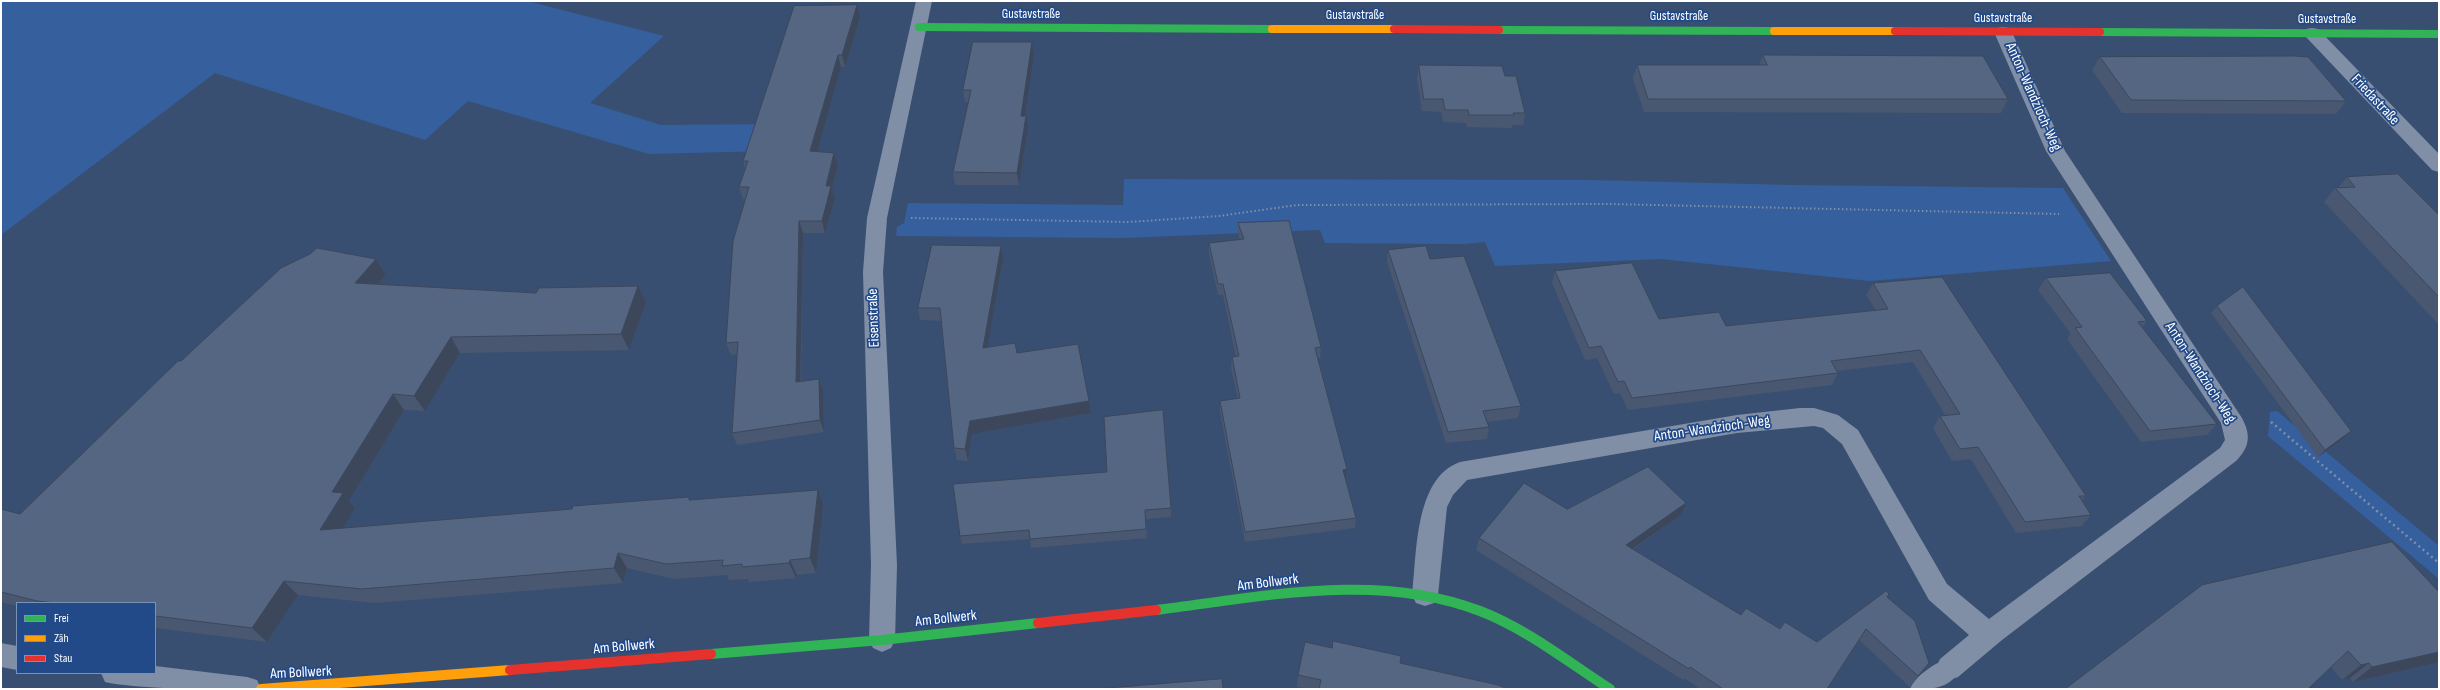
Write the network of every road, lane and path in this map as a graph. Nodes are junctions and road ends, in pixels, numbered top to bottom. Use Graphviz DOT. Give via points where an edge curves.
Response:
graph roads {
  1 [pos="924,1"];
  2 [pos="919,27"];
  3 [pos="2003,32"];
  4 [pos="2312,33"];
  5 [pos="2439,34"];
  6 [pos="2439,166"];
  7 [pos="2097,215"];
  8 [pos="877,218"];
  9 [pos="2227,413"];
  10 [pos="2439,563"];
  11 [pos="1425,595"];
  12 [pos="1987,634"];
  13 [pos="882,640"];
  14 [pos="1,655"];
  15 [pos="16,658"];
  16 [pos="1949,668"];
  17 [pos="122,674"];
  18 [pos="247,689"];
  19 [pos="261,689"];
  20 [pos="1610,689"];
  21 [pos="1922,689"];
  1 -- 2 [label="street, Eisenstraße"];
  2 -- 3 [label="street, Gustavstraße"];
  2 -- 8 [label="street, Eisenstraße"];
  3 -- 4 [label="street, Gustavstraße"];
  3 -- 7 [label="street, Anton-Wandzioch-Weg" via="2056,151"];
  4 -- 5 [label="street, Gustavstraße"];
  4 -- 6 [label="street, Friedastraße"];
  7 -- 8 [label="path" via="1602,204 1297,205 1219,216 1128,222"];
  7 -- 9 [label="street, Anton-Wandzioch-Weg"];
  8 -- 13 [label="street, Eisenstraße" via="872,272 884,565"];
  9 -- 10 [label="path" via="2269,421"];
  9 -- 12 [label="street, Anton-Wandzioch-Weg" via="2237,435 2236,445 2230,453 2130,530"];
  11 -- 12 [label="street, Anton-Wandzioch-Weg" via="1435,507 1439,493 1460,472 1737,424 1814,417 1830,421 1850,437 1938,592"];
  11 -- 13 [label="street, Am Bollwerk" via="1386,590 1336,590"];
  11 -- 20 [label="street, Am Bollwerk" via="1480,611 1539,642"];
  12 -- 16 [label="street, Anton-Wandzioch-Weg"];
  13 -- 19 [label="street, Am Bollwerk"];
  14 -- 15 [label="street"];
  16 -- 21 [label="lane"];
  17 -- 18 [label="street"];
}
